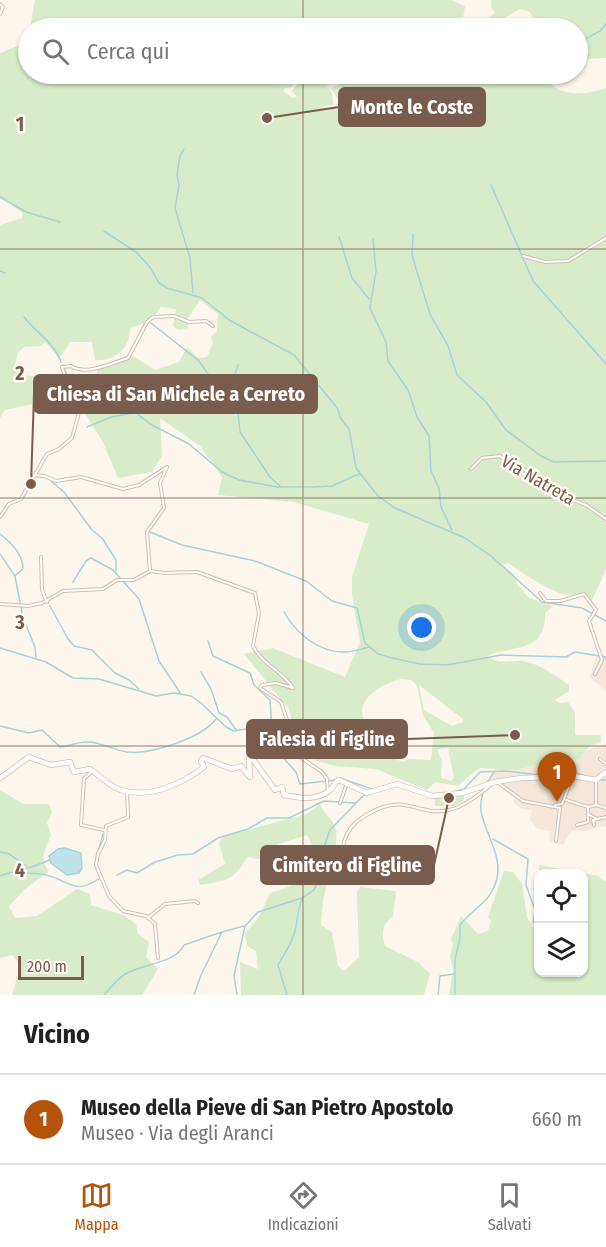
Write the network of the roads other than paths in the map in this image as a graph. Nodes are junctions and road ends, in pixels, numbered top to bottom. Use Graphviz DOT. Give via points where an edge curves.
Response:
graph roads {
  1 [pos="0,4"];
  2 [pos="0,14"];
  3 [pos="606,238"];
  4 [pos="524,256"];
  5 [pos="213,326"];
  6 [pos="471,469"];
  7 [pos="34,475"];
  8 [pos="0,517"];
  9 [pos="606,519"];
  10 [pos="41,557"];
  11 [pos="150,571"];
  12 [pos="540,593"];
  13 [pos="47,602"];
  14 [pos="0,604"];
  15 [pos="602,660"];
  16 [pos="606,662"];
  17 [pos="595,674"];
  18 [pos="600,759"];
  19 [pos="606,764"];
  20 [pos="92,771"];
  21 [pos="606,772"];
  22 [pos="573,776"];
  23 [pos="0,777"];
  24 [pos="597,779"];
  25 [pos="327,782"];
  26 [pos="335,782"];
  27 [pos="496,782"];
  28 [pos="347,783"];
  29 [pos="485,788"];
  30 [pos="127,792"];
  31 [pos="328,792"];
  32 [pos="340,800"];
  33 [pos="566,800"];
  34 [pos="596,805"];
  35 [pos="553,807"];
  36 [pos="588,807"];
  37 [pos="606,808"];
  38 [pos="588,816"];
  39 [pos="606,817"];
  40 [pos="595,819"];
  41 [pos="577,825"];
  42 [pos="594,825"];
  43 [pos="104,830"];
  44 [pos="556,841"];
  45 [pos="343,865"];
  46 [pos="198,903"];
  47 [pos="149,917"];
  48 [pos="158,958"];
  1 -- 2 [label="street"];
  3 -- 4 [label="street" via="568,261 545,262"];
  5 -- 7 [label="street" via="206,321 189,322 174,316 153,317 128,358 94,368 62,367 71,396 80,409 76,430 59,449 47,454"];
  6 -- 9 [label="street, Via Natreta" via="482,458 500,456 535,474 557,494 586,505"];
  7 -- 8 [label="street" via="21,499 6,506"];
  7 -- 11 [label="street" via="56,481 81,477 123,489 139,485 167,467 160,483 164,508 147,532"];
  10 -- 13 [label="street" via="42,590"];
  11 -- 13 [label="street" via="134,580 117,580 103,589 63,591"];
  11 -- 25 [label="street" via="197,572 255,593 260,613 253,646 264,663 293,688 276,683 260,688 281,702 297,756 315,766"];
  12 -- 15 [label="street" via="552,602 580,594 587,596 596,610 589,621"];
  13 -- 14 [label="street" via="28,606"];
  15 -- 16 [label="street"];
  15 -- 17 [label="street"];
  18 -- 19 [label="street"];
  20 -- 23 [label="street" via="84,768 74,772 70,762 51,765 29,757"];
  20 -- 30 [label="street"];
  20 -- 43 [label="street" via="84,779 81,825"];
  21 -- 24 [label="street"];
  22 -- 24 [label="street"];
  22 -- 27 [label="street"];
  22 -- 33 [label="street"];
  24 -- 34 [label="street"];
  25 -- 26 [label="street"];
  25 -- 31 [label="street"];
  26 -- 28 [label="street"];
  26 -- 31 [label="street"];
  27 -- 29 [label="street"];
  27 -- 35 [label="street" via="523,801"];
  28 -- 29 [label="street" via="365,792 397,784 432,796"];
  28 -- 32 [label="street"];
  29 -- 45 [label="street" via="450,810 404,803 379,807 352,825 345,839"];
  30 -- 31 [label="street" via="151,792 182,783 204,767 203,758 232,770 241,766 250,777 252,758 270,779 273,789 282,787 284,795 312,799"];
  30 -- 43 [label="street" via="128,817 109,823"];
  33 -- 35 [label="street"];
  33 -- 36 [label="street"];
  34 -- 36 [label="street"];
  34 -- 37 [label="street"];
  35 -- 44 [label="street" via="560,808"];
  36 -- 38 [label="street"];
  38 -- 40 [label="street"];
  38 -- 41 [label="street" via="588,822"];
  39 -- 40 [label="street"];
  40 -- 42 [label="street"];
  43 -- 47 [label="street" via="105,840 96,865 109,896 123,911"];
  46 -- 47 [label="street" via="165,904"];
  47 -- 48 [label="street" via="156,924"];
}
